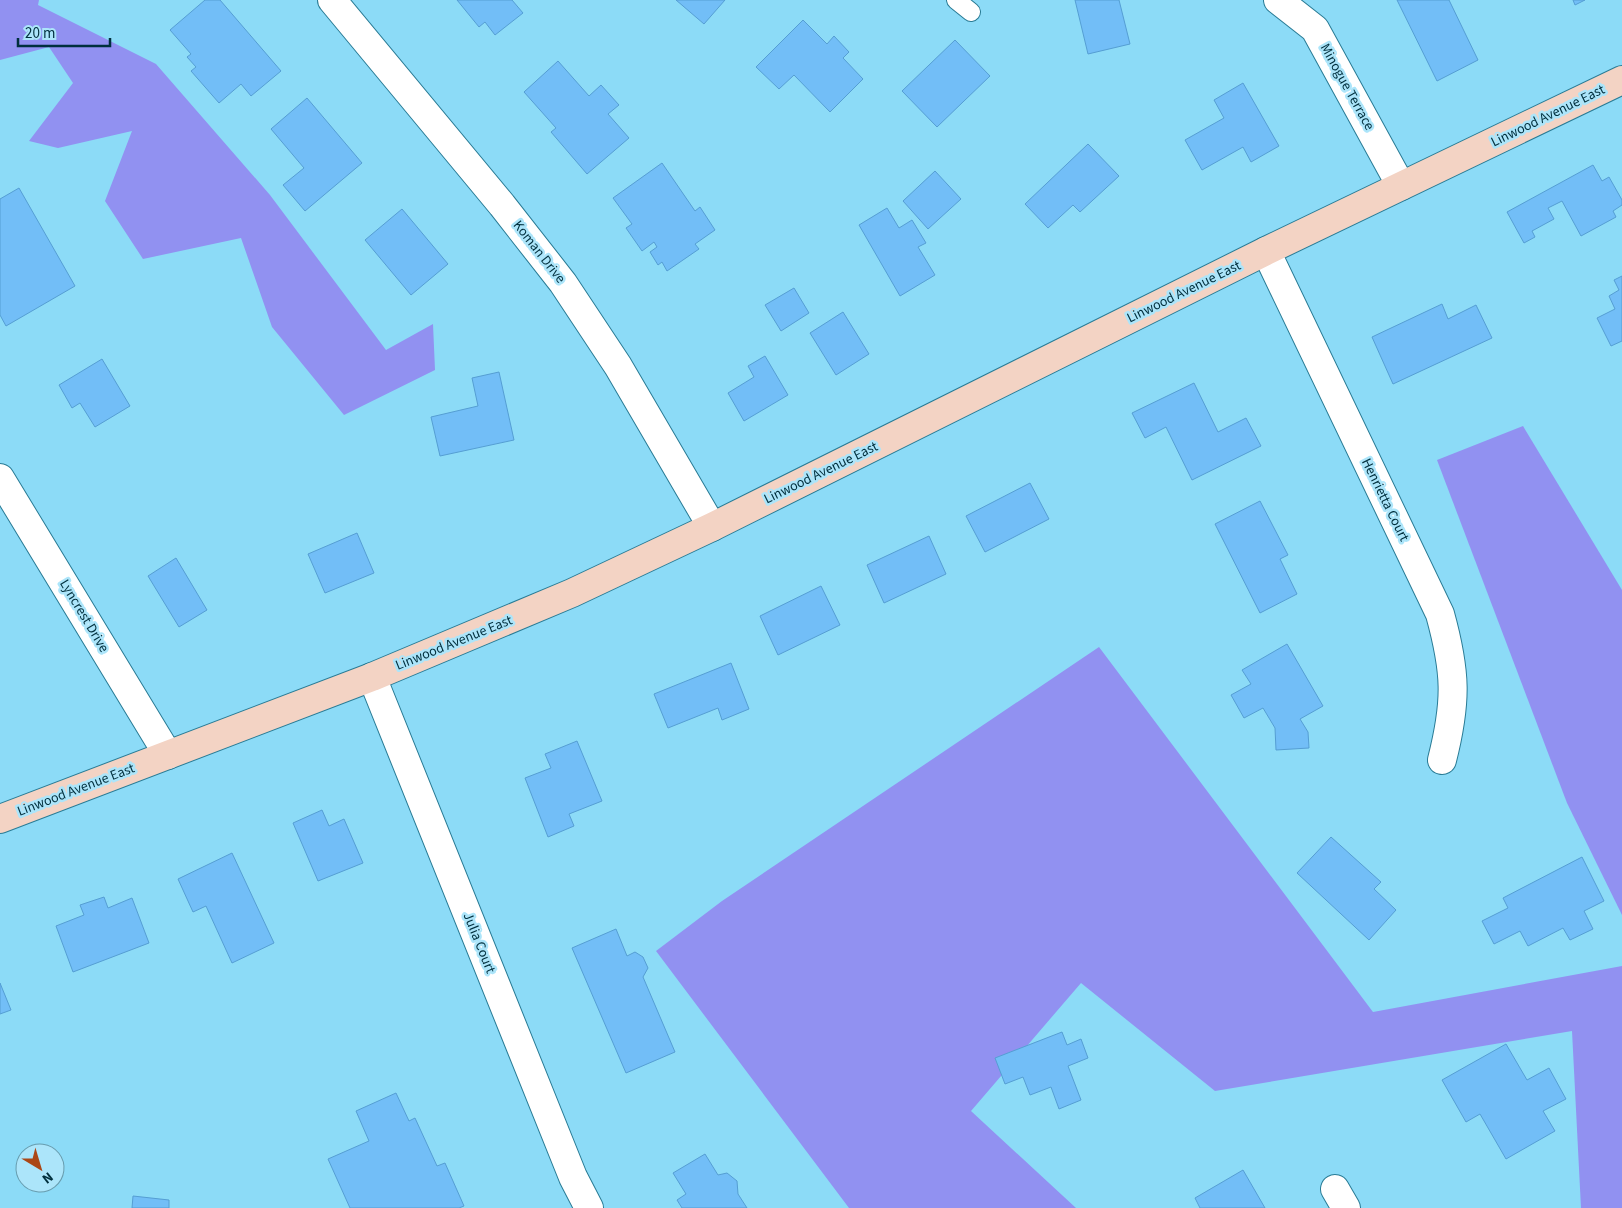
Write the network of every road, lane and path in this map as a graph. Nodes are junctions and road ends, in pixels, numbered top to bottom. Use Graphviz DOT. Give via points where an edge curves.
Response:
graph roads {
  1 [pos="332,0"];
  2 [pos="956,0"];
  3 [pos="1278,0"];
  4 [pos="971,12"];
  5 [pos="1622,80"];
  6 [pos="1401,186"];
  7 [pos="1266,251"];
  8 [pos="0,478"];
  9 [pos="712,527"];
  10 [pos="372,677"];
  11 [pos="168,755"];
  12 [pos="1442,760"];
  13 [pos="0,820"];
  14 [pos="589,1208"];
  1 -- 9 [label="street, Koman Drive" via="563,283 618,366"];
  2 -- 4 [label="lane"];
  3 -- 6 [label="street, Minogue Terrace" via="1315,29"];
  5 -- 6 [label="main road, Linwood Avenue East"];
  6 -- 7 [label="main road, Linwood Avenue East"];
  7 -- 9 [label="main road, Linwood Avenue East"];
  7 -- 12 [label="street, Henrietta Court" via="1440,614 1452,654 1454,696"];
  8 -- 11 [label="street, Lyncrest Drive"];
  9 -- 10 [label="main road, Linwood Avenue East" via="572,594"];
  10 -- 11 [label="main road, Linwood Avenue East"];
  10 -- 14 [label="street, Julia Court" via="573,1177"];
  11 -- 13 [label="main road, Linwood Avenue East"];
}
